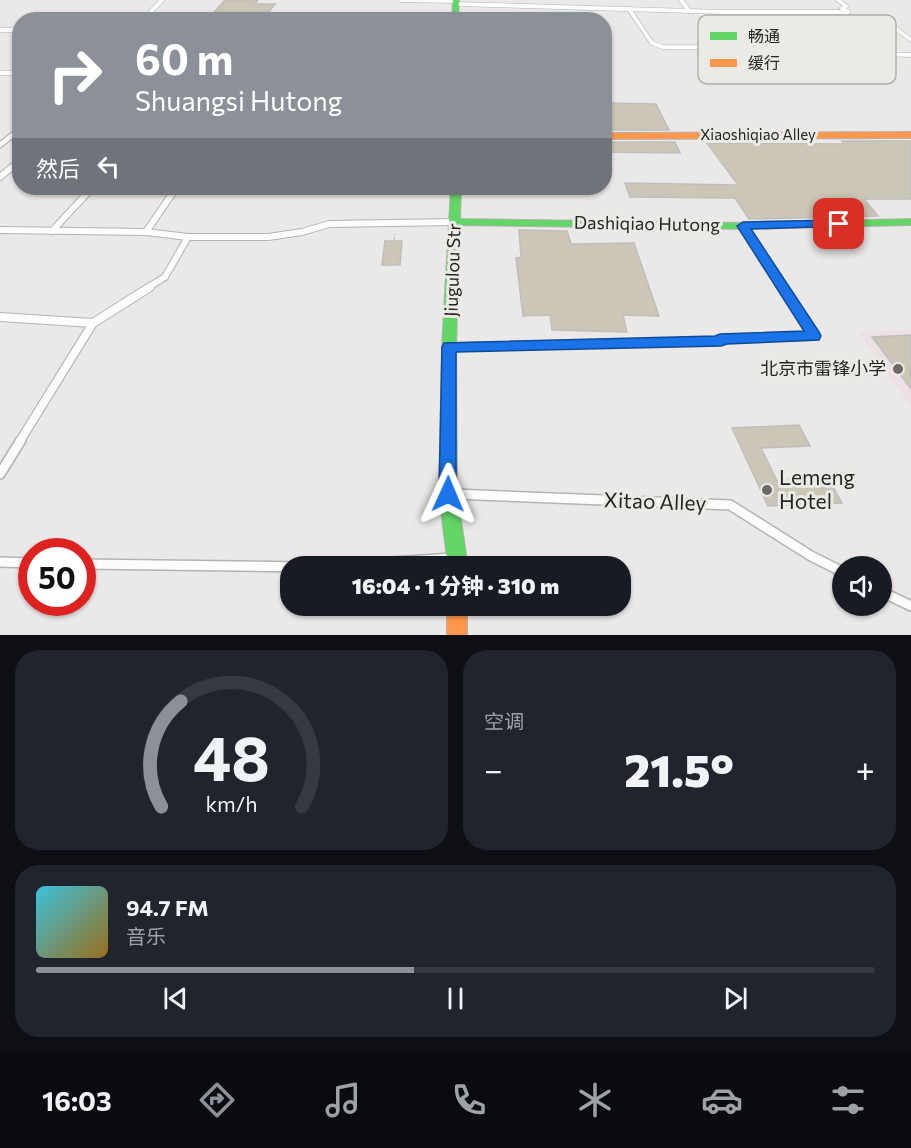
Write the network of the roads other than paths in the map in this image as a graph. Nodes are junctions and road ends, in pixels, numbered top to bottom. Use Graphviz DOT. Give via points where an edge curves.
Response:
graph roads {
  1 [pos="162,0"];
  2 [pos="400,0"];
  3 [pos="681,0"];
  4 [pos="837,0"];
  5 [pos="456,2"];
  6 [pos="629,9"];
  7 [pos="689,11"];
  8 [pos="151,12"];
  9 [pos="896,30"];
  10 [pos="911,40"];
  11 [pos="698,47"];
  12 [pos="896,54"];
  13 [pos="911,55"];
  14 [pos="12,135"];
  15 [pos="911,135"];
  16 [pos="612,136"];
  17 [pos="0,145"];
  18 [pos="12,167"];
  19 [pos="0,177"];
  20 [pos="85,195"];
  21 [pos="171,195"];
  22 [pos="456,195"];
  23 [pos="455,222"];
  24 [pos="911,222"];
  25 [pos="743,226"];
  26 [pos="1,230"];
  27 [pos="52,231"];
  28 [pos="146,232"];
  29 [pos="188,237"];
  30 [pos="0,317"];
  31 [pos="93,322"];
  32 [pos="449,347"];
  33 [pos="0,474"];
  34 [pos="448,494"];
  35 [pos="457,556"];
  36 [pos="0,562"];
  37 [pos="18,563"];
  38 [pos="96,564"];
  39 [pos="832,566"];
  40 [pos="280,567"];
  41 [pos="892,596"];
  42 [pos="911,606"];
  43 [pos="457,616"];
  44 [pos="457,635"];
  1 -- 8 [label="lane"];
  2 -- 5 [label="lane"];
  3 -- 7 [label="lane"];
  4 -- 7 [label="lane" via="848,12"];
  5 -- 6 [label="lane"];
  6 -- 7 [label="lane"];
  6 -- 11 [label="lane" via="652,44"];
  9 -- 10 [label="lane"];
  12 -- 13 [label="lane"];
  14 -- 17 [label="lane"];
  15 -- 16 [label="street, Xiaoshiqiao Alley"];
  18 -- 19 [label="lane"];
  20 -- 27 [label="lane"];
  21 -- 28 [label="lane"];
  22 -- 23 [label="street, Jiugulou Str"];
  23 -- 25 [label="street, Dashiqiao Hutong"];
  23 -- 29 [label="lane" via="329,224 268,237"];
  23 -- 32 [label="street, Jiugulou Str"];
  24 -- 25 [label="street, Dashiqiao Hutong"];
  25 -- 32 [label="lane" via="814,336"];
  26 -- 27 [label="lane"];
  27 -- 28 [label="lane"];
  28 -- 29 [label="lane"];
  29 -- 31 [label="lane" via="165,278"];
  30 -- 31 [label="lane"];
  31 -- 33 [label="lane"];
  32 -- 34 [label="street, Jiugulou Str"];
  34 -- 35 [label="street, Jiugulou Str"];
  34 -- 39 [label="lane, Xitao Alley" via="730,505"];
  36 -- 37 [label="lane"];
  38 -- 40 [label="lane"];
  41 -- 42 [label="lane"];
  43 -- 44 [label="street"];
}
